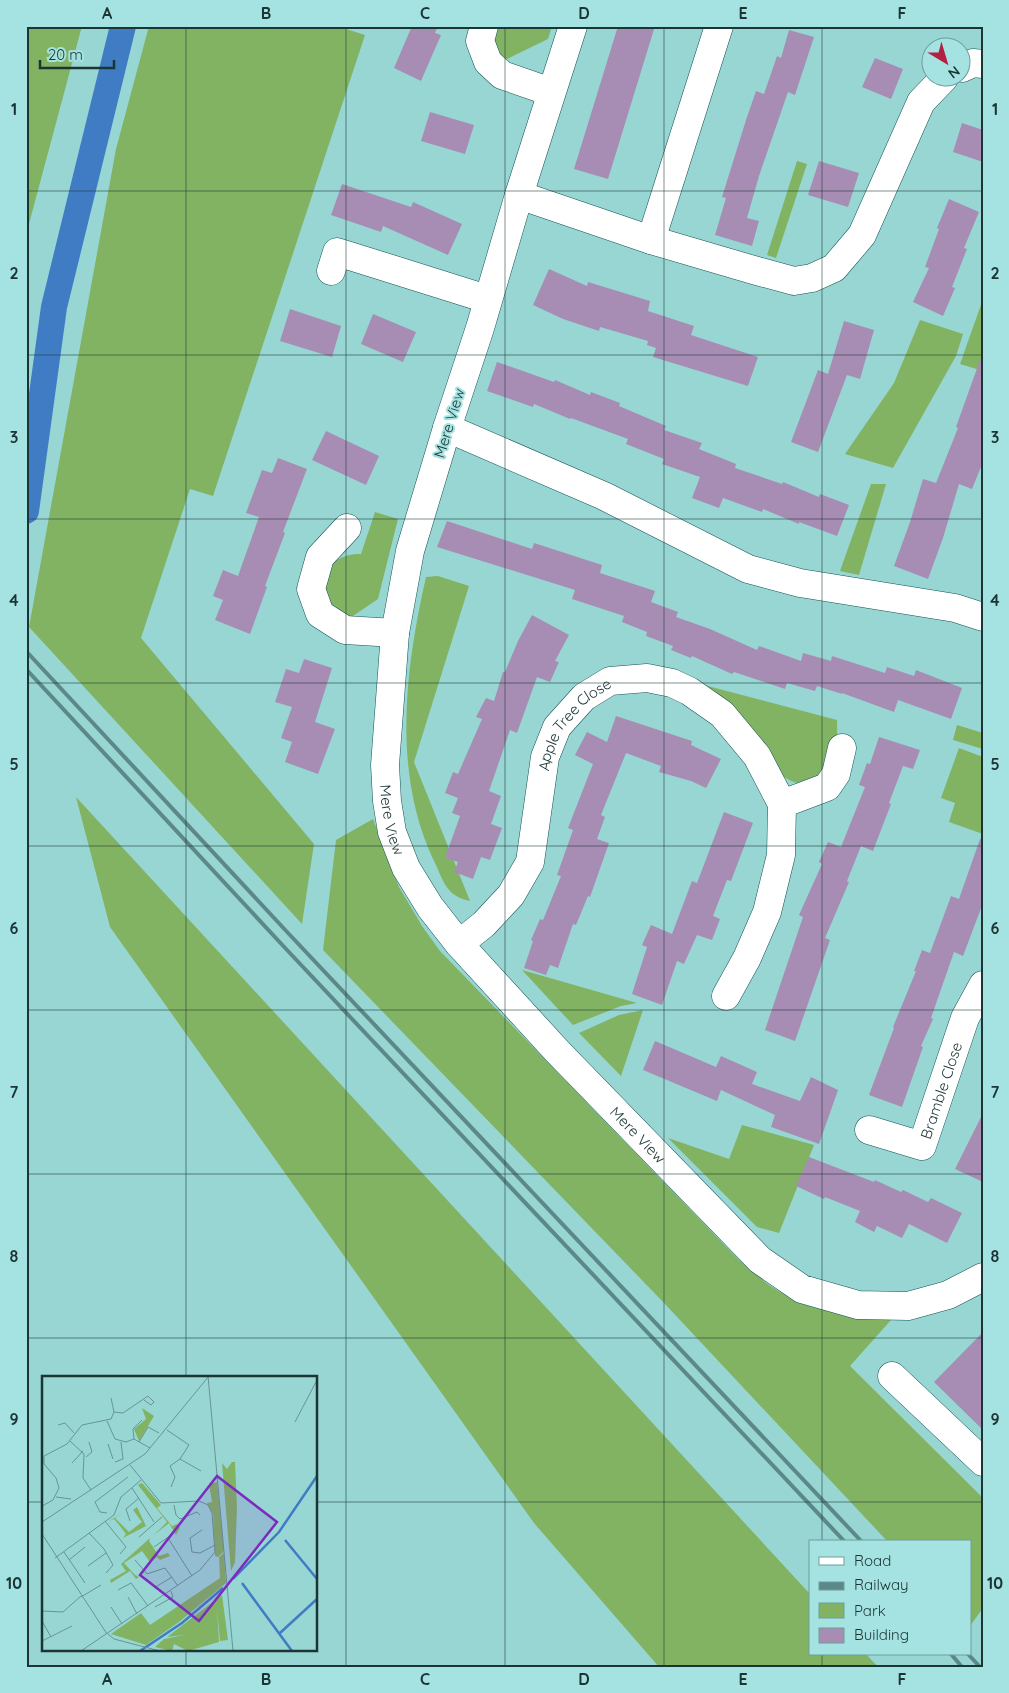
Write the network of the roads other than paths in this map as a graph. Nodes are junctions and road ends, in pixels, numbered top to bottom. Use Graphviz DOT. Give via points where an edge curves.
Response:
graph roads {
  1 [pos="484,26"];
  2 [pos="573,26"];
  3 [pos="719,26"];
  4 [pos="935,88"];
  5 [pos="551,92"];
  6 [pos="519,195"];
  7 [pos="651,240"];
  8 [pos="331,271"];
  9 [pos="488,299"];
  10 [pos="446,428"];
  11 [pos="347,528"];
  12 [pos="983,617"];
  13 [pos="395,633"];
  14 [pos="842,748"];
  15 [pos="782,804"];
  16 [pos="460,944"];
  17 [pos="983,985"];
  18 [pos="726,996"];
  19 [pos="869,1130"];
  20 [pos="983,1277"];
  21 [pos="892,1376"];
  22 [pos="983,1462"];
  1 -- 5 [label="street" via="480,41 488,62 502,75"];
  2 -- 5 [label="street, Mere View"];
  3 -- 7 [label="street"];
  4 -- 7 [label="street" via="922,102 862,235 834,268 812,278 794,281"];
  5 -- 6 [label="street, Mere View"];
  6 -- 7 [label="street"];
  6 -- 9 [label="street, Mere View"];
  8 -- 9 [label="street" via="337,252"];
  9 -- 10 [label="street, Mere View"];
  10 -- 12 [label="street" via="604,496 748,569 800,582 955,608"];
  10 -- 13 [label="street, Mere View" via="410,551"];
  11 -- 13 [label="street" via="320,558 311,589 320,614 346,630"];
  13 -- 16 [label="street, Mere View" via="385,765 392,832 406,868 430,907"];
  14 -- 15 [label="street" via="836,774 827,787"];
  15 -- 16 [label="street, Apple Tree Close" via="757,756 722,714 672,683 647,678 610,681 584,697 557,727 545,757 530,862 511,896"];
  15 -- 18 [label="street, Apple Tree Close" via="781,855 767,912"];
  16 -- 20 [label="street, Mere View" via="557,1051 760,1260 802,1290 858,1305 908,1306 948,1295"];
  17 -- 19 [label="street, Bramble Close" via="965,1018 922,1146"];
  21 -- 22 [label="street"];
}
